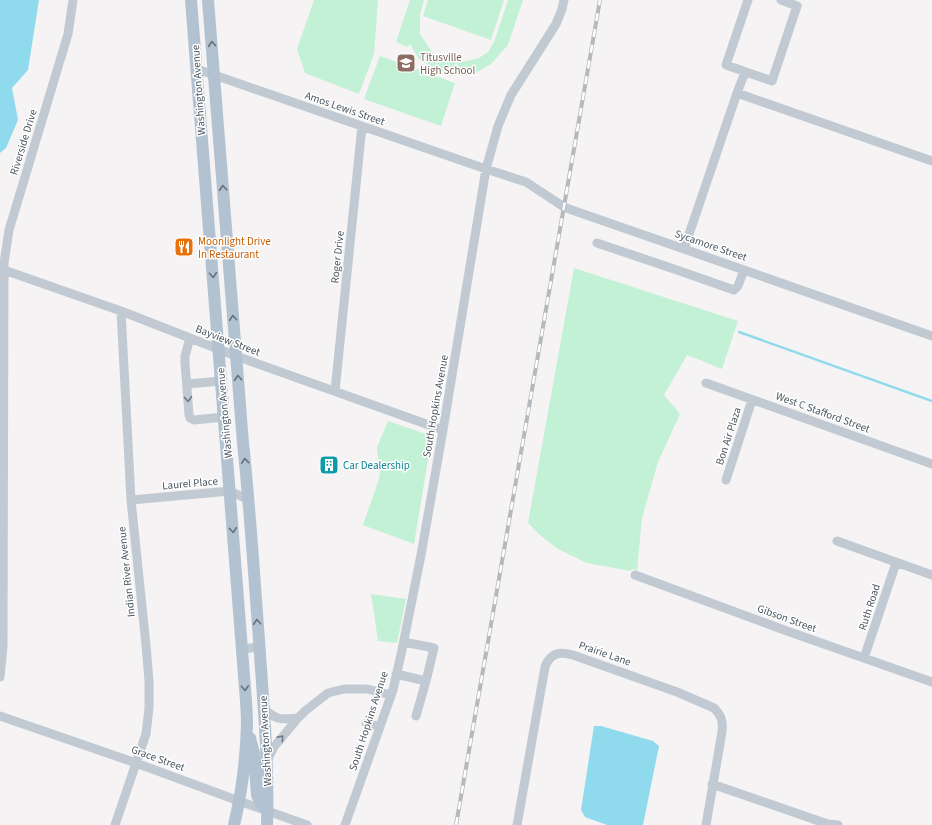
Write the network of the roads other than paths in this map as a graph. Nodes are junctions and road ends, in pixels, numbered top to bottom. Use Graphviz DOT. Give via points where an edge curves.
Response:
graph roads {
  1 [pos="73,0"];
  2 [pos="191,0"];
  3 [pos="208,0"];
  4 [pos="564,0"];
  5 [pos="748,0"];
  6 [pos="781,0"];
  7 [pos="197,69"];
  8 [pos="745,72"];
  9 [pos="214,74"];
  10 [pos="737,93"];
  11 [pos="362,126"];
  12 [pos="932,162"];
  13 [pos="486,170"];
  14 [pos="225,213"];
  15 [pos="208,214"];
  16 [pos="597,243"];
  17 [pos="684,249"];
  18 [pos="4,270"];
  19 [pos="744,270"];
  20 [pos="121,311"];
  21 [pos="932,336"];
  22 [pos="190,338"];
  23 [pos="219,350"];
  24 [pos="236,356"];
  25 [pos="221,381"];
  26 [pos="706,383"];
  27 [pos="187,384"];
  28 [pos="335,391"];
  29 [pos="752,400"];
  30 [pos="224,416"];
  31 [pos="443,430"];
  32 [pos="932,464"];
  33 [pos="726,480"];
  34 [pos="230,491"];
  35 [pos="131,500"];
  36 [pos="249,500"];
  37 [pos="837,541"];
  38 [pos="896,563"];
  39 [pos="635,575"];
  40 [pos="932,575"];
  41 [pos="404,642"];
  42 [pos="259,647"];
  43 [pos="242,649"];
  44 [pos="864,658"];
  45 [pos="396,674"];
  46 [pos="0,677"];
  47 [pos="426,681"];
  48 [pos="932,682"];
  49 [pos="391,694"];
  50 [pos="264,709"];
  51 [pos="0,716"];
  52 [pos="416,716"];
  53 [pos="298,718"];
  54 [pos="247,723"];
  55 [pos="366,723"];
  56 [pos="380,727"];
  57 [pos="267,760"];
  58 [pos="136,763"];
  59 [pos="712,784"];
  60 [pos="239,802"];
  61 [pos="268,812"];
  62 [pos="828,824"];
  63 [pos="115,825"];
  64 [pos="234,825"];
  65 [pos="267,825"];
  66 [pos="306,825"];
  67 [pos="345,825"];
  68 [pos="517,825"];
  69 [pos="706,825"];
  70 [pos="838,825"];
  1 -- 18 [label="street, Riverside Drive" via="68,34 9,230"];
  2 -- 7 [label="main road, Washington Avenue"];
  9 -- 3 [label="main road, Washington Avenue, one-way"];
  4 -- 13 [label="street, South Hopkins Avenue" via="556,24 511,95 498,126"];
  5 -- 8 [label="street" via="726,65"];
  6 -- 8 [label="street" via="797,6 772,81"];
  7 -- 9 [label="street, Amos Lewis Street"];
  7 -- 15 [label="main road, Washington Avenue"];
  8 -- 10 [label="street"];
  9 -- 11 [label="street, Amos Lewis Street"];
  14 -- 9 [label="main road, Washington Avenue, one-way"];
  10 -- 12 [label="street"];
  10 -- 17 [label="street"];
  11 -- 13 [label="street, Amos Lewis Street"];
  11 -- 28 [label="street, Roger Drive"];
  13 -- 17 [label="street, Sycamore Street" via="526,182 569,209"];
  13 -- 31 [label="street, South Hopkins Avenue"];
  14 -- 15 [label="main road"];
  24 -- 14 [label="main road, Washington Avenue, one-way"];
  15 -- 23 [label="main road, Washington Avenue, one-way"];
  16 -- 19 [label="street" via="734,290"];
  17 -- 19 [label="street, Sycamore Street"];
  18 -- 20 [label="street, Bayview Street"];
  18 -- 46 [label="street, Riverside Drive" via="3,647"];
  19 -- 21 [label="street, Sycamore Street"];
  20 -- 22 [label="street, Bayview Street"];
  20 -- 35 [label="street, Indian River Avenue"];
  22 -- 23 [label="street, Bayview Street"];
  22 -- 27 [label="street" via="185,363"];
  23 -- 24 [label="street, Bayview Street"];
  23 -- 25 [label="main road, Washington Avenue"];
  24 -- 28 [label="street, Bayview Street"];
  36 -- 24 [label="main road, Washington Avenue, one-way"];
  25 -- 27 [label="street"];
  25 -- 30 [label="main road, Washington Avenue"];
  26 -- 29 [label="street, West C Stafford Street"];
  27 -- 30 [label="street, one-way" via="190,418 194,420"];
  28 -- 31 [label="street, Bayview Street"];
  29 -- 32 [label="street, West C Stafford Street"];
  29 -- 33 [label="street, Bon Air Plaza"];
  30 -- 34 [label="main road, Washington Avenue"];
  31 -- 41 [label="street, South Hopkins Avenue"];
  34 -- 35 [label="street, Laurel Place"];
  34 -- 36 [label="street, Laurel Place"];
  34 -- 43 [label="main road, Washington Avenue, one-way"];
  35 -- 58 [label="street, Indian River Avenue" via="149,681 146,734"];
  42 -- 36 [label="main road, Washington Avenue, one-way"];
  37 -- 38 [label="street"];
  38 -- 40 [label="street"];
  38 -- 44 [label="street, Ruth Road"];
  39 -- 44 [label="street, Gibson Street"];
  41 -- 45 [label="street, South Hopkins Avenue"];
  41 -- 47 [label="street" via="434,648"];
  42 -- 43 [label="street"];
  42 -- 50 [label="main road, Washington Avenue"];
  43 -- 54 [label="main road, Washington Avenue, one-way"];
  44 -- 48 [label="street, Gibson Street"];
  45 -- 47 [label="street"];
  45 -- 49 [label="street, South Hopkins Avenue"];
  47 -- 52 [label="street"];
  49 -- 53 [label="street" via="367,689 344,689 328,693"];
  49 -- 56 [label="street, South Hopkins Avenue"];
  50 -- 53 [label="street" via="278,719"];
  50 -- 57 [label="main road, Washington Avenue"];
  51 -- 58 [label="street, Grace Street"];
  57 -- 53 [label="street, one-way" via="274,746"];
  54 -- 60 [label="main road, Washington Avenue"];
  54 -- 61 [label="main road" via="254,752 257,795"];
  55 -- 56 [label="street"];
  56 -- 67 [label="street, South Hopkins Avenue"];
  57 -- 61 [label="main road, Washington Avenue"];
  58 -- 60 [label="street, Grace Street"];
  58 -- 63 [label="street, Indian River Avenue"];
  59 -- 62 [label="street"];
  59 -- 68 [label="street, Prairie Lane" via="723,723 714,708 588,660 565,652 558,653 549,659 545,667"];
  59 -- 69 [label="street, Prairie Lane"];
  60 -- 61 [label="street, Grace Street"];
  60 -- 64 [label="main road, Washington Avenue"];
  61 -- 65 [label="main road, Washington Avenue"];
  61 -- 66 [label="street, Grace Street"];
  62 -- 70 [label="street"];
}
